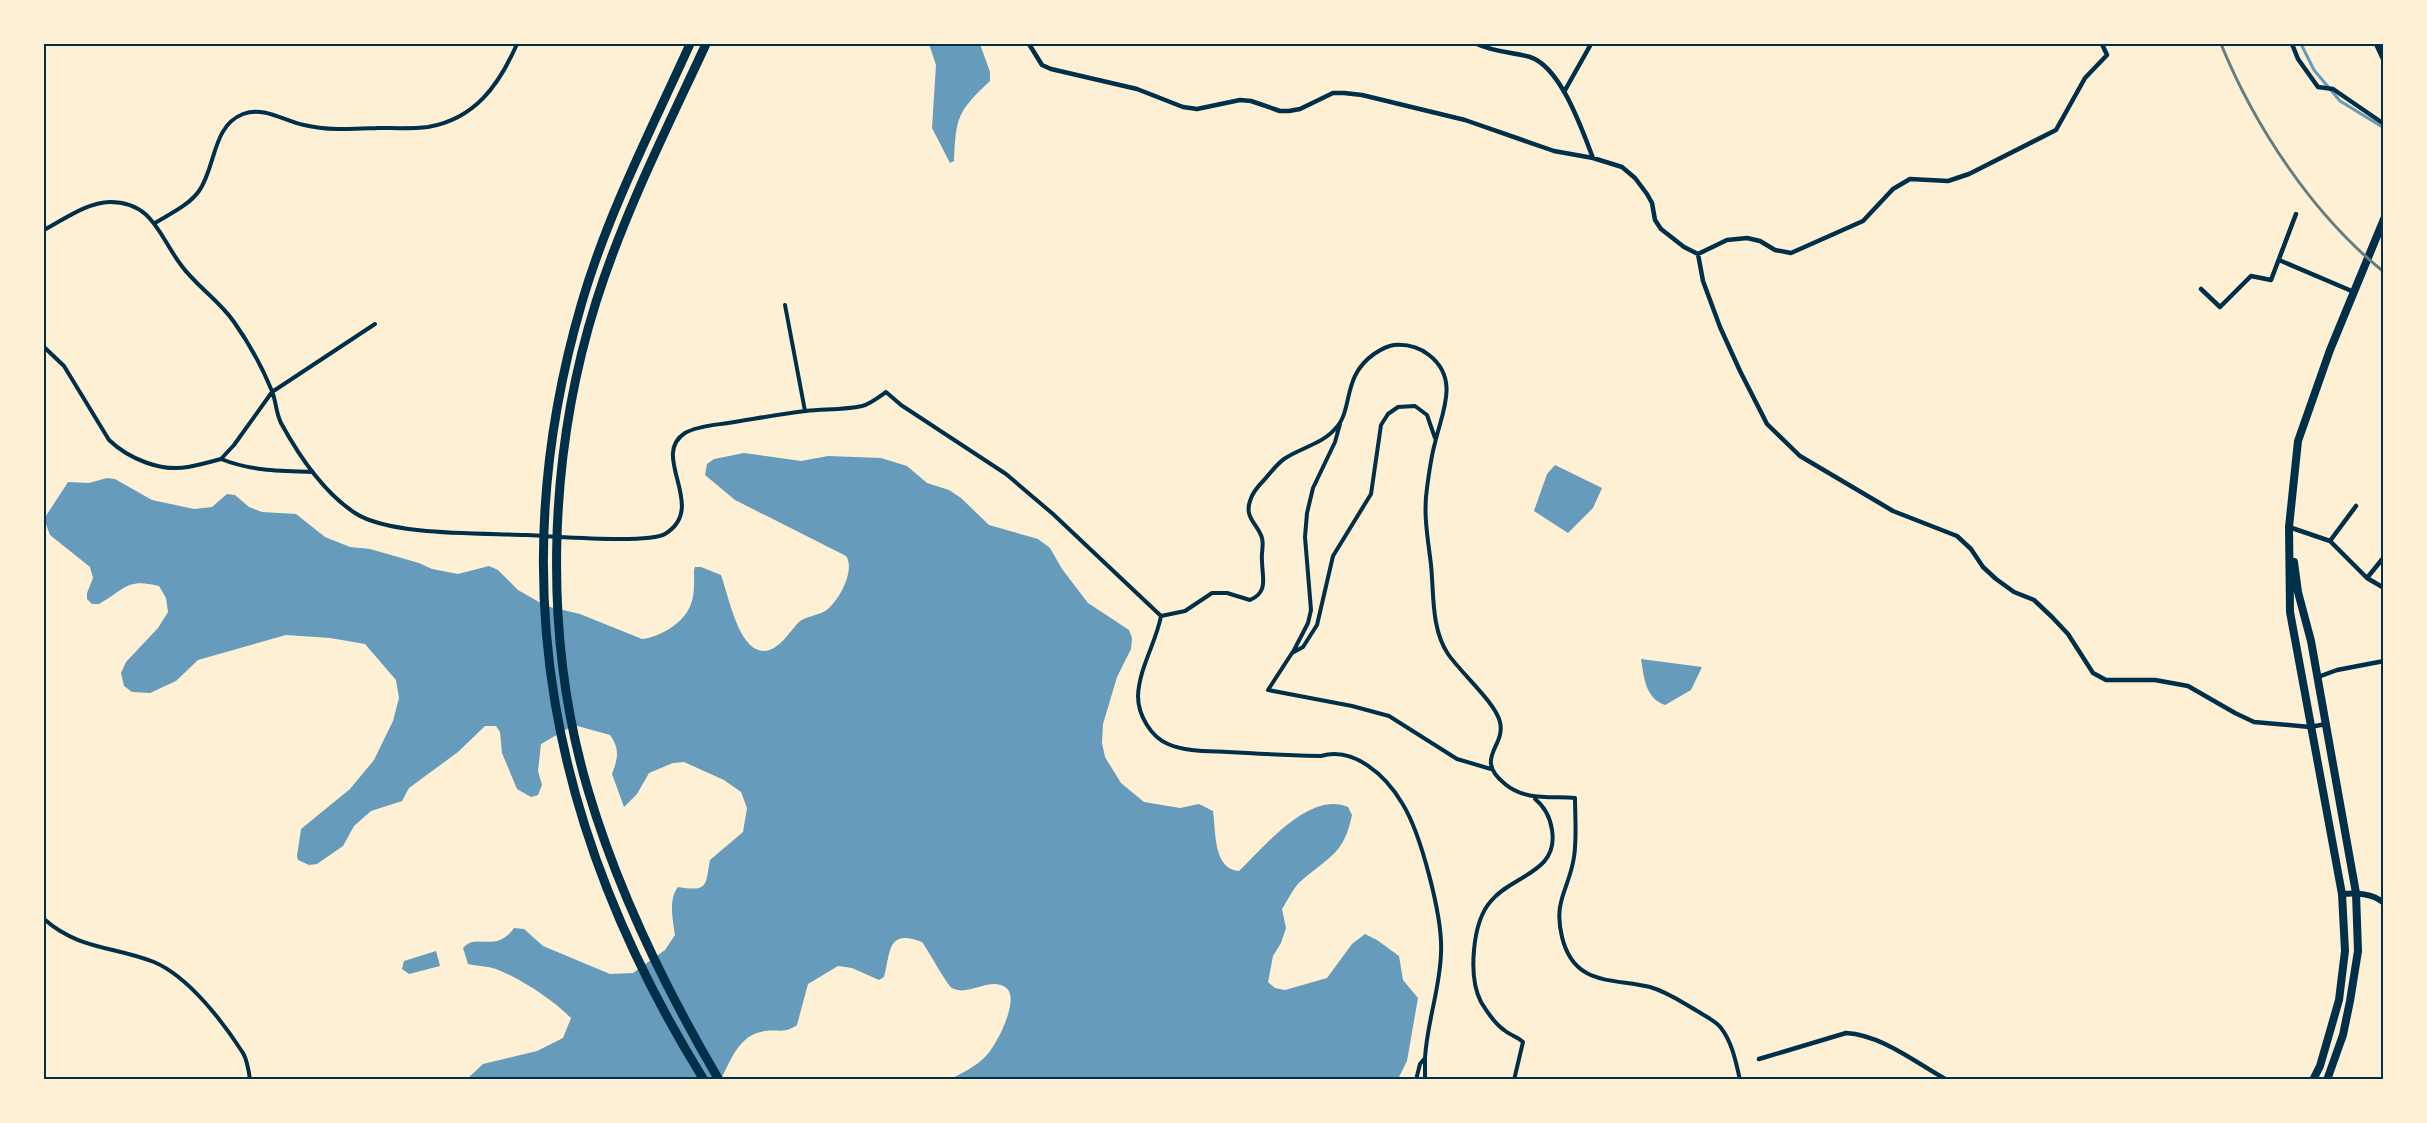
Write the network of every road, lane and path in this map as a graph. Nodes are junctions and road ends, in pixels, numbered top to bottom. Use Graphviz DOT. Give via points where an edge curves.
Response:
graph roads {
  1 [pos="517,44"];
  2 [pos="690,44"];
  3 [pos="706,44"];
  4 [pos="1029,44"];
  5 [pos="1477,44"];
  6 [pos="1591,44"];
  7 [pos="2102,44"];
  8 [pos="2292,44"];
  9 [pos="2378,44"];
  10 [pos="2384,57"];
  11 [pos="1564,92"];
  12 [pos="2384,124"];
  13 [pos="1593,158"];
  14 [pos="2296,214"];
  15 [pos="2384,219"];
  16 [pos="155,223"];
  17 [pos="44,230"];
  18 [pos="1698,254"];
  19 [pos="2279,260"];
  20 [pos="2201,289"];
  21 [pos="2354,292"];
  22 [pos="785,305"];
  23 [pos="375,324"];
  24 [pos="44,347"];
  25 [pos="272,392"];
  26 [pos="805,411"];
  27 [pos="1340,424"];
  28 [pos="1435,442"];
  29 [pos="221,459"];
  30 [pos="313,472"];
  31 [pos="2356,506"];
  32 [pos="2289,527"];
  33 [pos="2330,541"];
  34 [pos="2384,556"];
  35 [pos="2367,578"];
  36 [pos="2384,588"];
  37 [pos="1161,616"];
  38 [pos="1293,653"];
  39 [pos="2384,661"];
  40 [pos="2318,677"];
  41 [pos="2326,724"];
  42 [pos="2310,727"];
  43 [pos="1491,769"];
  44 [pos="1533,797"];
  45 [pos="2356,893"];
  46 [pos="2342,894"];
  47 [pos="2384,903"];
  48 [pos="44,919"];
  49 [pos="1425,1058"];
  50 [pos="1759,1059"];
  51 [pos="250,1080"];
  52 [pos="704,1080"];
  53 [pos="719,1080"];
  54 [pos="1416,1080"];
  55 [pos="1425,1080"];
  56 [pos="1514,1080"];
  57 [pos="1740,1080"];
  58 [pos="1947,1080"];
  59 [pos="2313,1080"];
  60 [pos="2327,1080"];
  1 -- 16 [label="street" via="490,92 474,108 428,127 322,128 252,111 231,120 193,199"];
  2 -- 52 [label="highway" via="600,248 568,350 549,468 543,592 561,742 589,842 631,947"];
  3 -- 53 [label="highway" via="633,204 596,302 564,452 558,591 576,740 604,838 644,938"];
  4 -- 13 [label="street" via="1042,65 1050,69 1137,88 1183,107 1207,108 1240,100 1289,111 1333,93 1362,95 1465,120 1554,151"];
  5 -- 11 [label="street" via="1533,58 1547,68"];
  6 -- 11 [label="street"];
  7 -- 18 [label="street" via="2107,55 2085,78 2056,130 1970,174 1948,181 1910,180 1893,189 1863,221 1791,253 1747,238 1727,240"];
  8 -- 12 [label="street" via="2318,87 2333,89"];
  9 -- 10 [label="highway"];
  11 -- 13 [label="street"];
  13 -- 18 [label="street" via="1629,171 1652,203 1661,229"];
  14 -- 19 [label="street"];
  15 -- 21 [label="highway"];
  16 -- 17 [label="street" via="138,209 111,202 91,207"];
  16 -- 25 [label="street" via="182,267 234,321"];
  18 -- 42 [label="street" via="1703,281 1720,327 1767,424 1800,456 1893,511 1958,536 1996,579 2034,600 2052,616 2093,673 2106,680 2169,681 2188,686 2254,722"];
  19 -- 20 [label="street" via="2271,280 2251,276 2220,307"];
  19 -- 21 [label="street"];
  21 -- 32 [label="highway" via="2298,441"];
  22 -- 26 [label="street"];
  23 -- 25 [label="street"];
  24 -- 29 [label="street" via="64,366 119,450 171,468"];
  25 -- 29 [label="street"];
  25 -- 30 [label="street" via="280,420"];
  26 -- 30 [label="street" via="685,434 678,441 673,462 683,503 680,517 663,536 651,538 415,530 381,525 336,498"];
  26 -- 37 [label="street" via="863,405 886,392 1006,474"];
  27 -- 28 [label="street" via="1360,366 1383,348 1409,346 1433,358 1447,381 1445,408"];
  27 -- 37 [label="street" via="1314,444 1284,459 1251,498 1249,516 1263,542 1265,577 1259,594 1250,600 1212,593 1185,611"];
  27 -- 38 [label="street" via="1312,488 1306,513 1311,610"];
  28 -- 38 [label="street" via="1430,422 1415,406 1398,407 1384,420 1371,494 1333,556 1317,625 1304,647"];
  28 -- 43 [label="street" via="1426,490 1425,528 1436,622 1448,655 1497,714 1500,728"];
  29 -- 30 [label="street" via="240,467"];
  31 -- 33 [label="street"];
  32 -- 33 [label="street"];
  32 -- 40 [label="highway" via="2298,592"];
  32 -- 42 [label="highway" via="2290,612"];
  33 -- 35 [label="street"];
  34 -- 35 [label="street"];
  35 -- 36 [label="street"];
  37 -- 49 [label="street" via="1138,694 1144,722 1157,737 1174,746 1206,751 1347,757 1373,768 1402,803 1429,878 1440,933 1441,953"];
  38 -- 43 [label="street" via="1268,690 1389,716 1457,759"];
  39 -- 40 [label="street"];
  40 -- 41 [label="highway"];
  41 -- 42 [label="street"];
  41 -- 45 [label="highway"];
  42 -- 46 [label="highway"];
  43 -- 44 [label="street" via="1505,785"];
  44 -- 56 [label="street" via="1545,808 1551,825 1550,852 1538,869 1506,887 1485,907 1474,956 1480,1001 1497,1025 1523,1042"];
  44 -- 57 [label="street" via="1575,798 1574,856 1559,914 1572,962 1600,978 1664,992 1717,1024 1729,1042"];
  45 -- 46 [label="street"];
  45 -- 47 [label="street"];
  45 -- 60 [label="highway" via="2358,951 2343,1035"];
  46 -- 59 [label="highway" via="2345,951 2339,1000"];
  48 -- 51 [label="street" via="82,943 155,963 186,981 244,1053"];
  49 -- 54 [label="street"];
  49 -- 55 [label="street"];
  50 -- 58 [label="street" via="1846,1033 1857,1034 1884,1044"];
}
